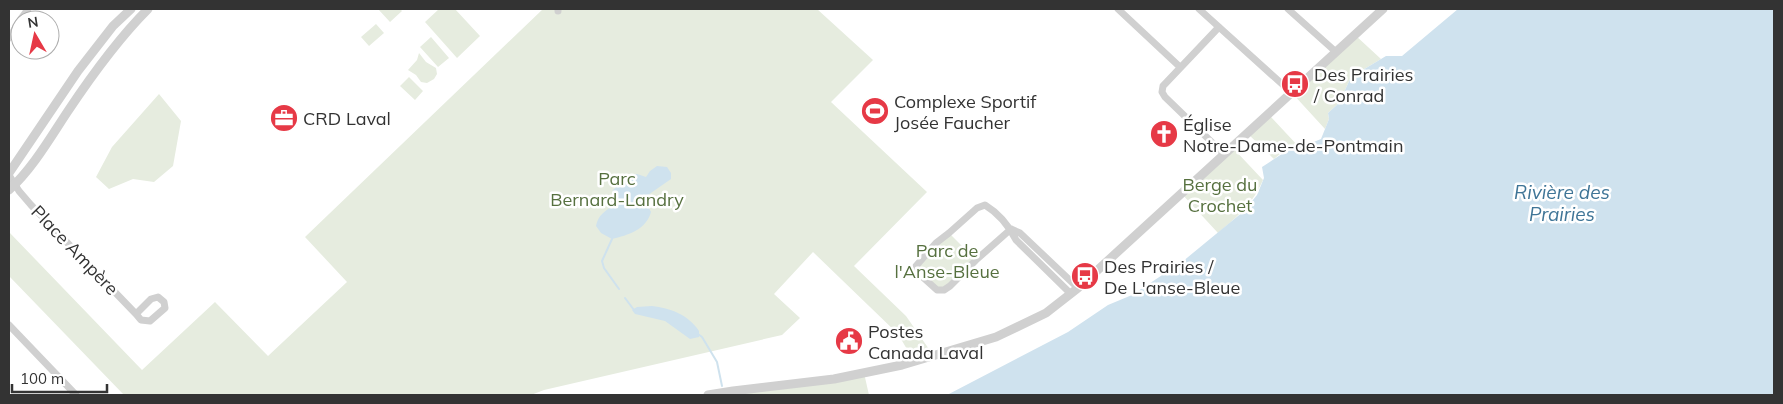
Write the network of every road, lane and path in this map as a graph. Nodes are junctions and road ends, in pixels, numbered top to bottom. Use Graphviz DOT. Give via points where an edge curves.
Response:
graph roads {
  1 [pos="131,9"];
  2 [pos="148,9"];
  3 [pos="1118,9"];
  4 [pos="1199,9"];
  5 [pos="1288,9"];
  6 [pos="1383,9"];
  7 [pos="1219,27"];
  8 [pos="1336,52"];
  9 [pos="1180,68"];
  10 [pos="1292,93"];
  11 [pos="1224,154"];
  12 [pos="9,174"];
  13 [pos="12,187"];
  14 [pos="1011,229"];
  15 [pos="1075,291"];
  16 [pos="136,314"];
  17 [pos="9,325"];
  18 [pos="76,395"];
  19 [pos="708,395"];
  1 -- 12 [label="street" via="113,26 78,71"];
  2 -- 13 [label="street" via="89,79 34,162"];
  3 -- 9 [label="street"];
  4 -- 7 [label="street"];
  5 -- 8 [label="street"];
  6 -- 8 [label="street"];
  7 -- 9 [label="street"];
  7 -- 10 [label="street"];
  8 -- 10 [label="street"];
  9 -- 11 [label="street" via="1163,86 1162,92"];
  10 -- 11 [label="street"];
  11 -- 15 [label="street"];
  12 -- 13 [label="street, Place Ampère"];
  13 -- 16 [label="street, Place Ampère"];
  14 -- 14 [label="street" via="991,208 985,205 977,208 936,243 916,266 917,272 937,290 944,290"];
  14 -- 15 [label="street" via="1016,240"];
  15 -- 19 [label="street" via="1046,313 996,337 902,365 834,379"];
  17 -- 18 [label="street"];
}
